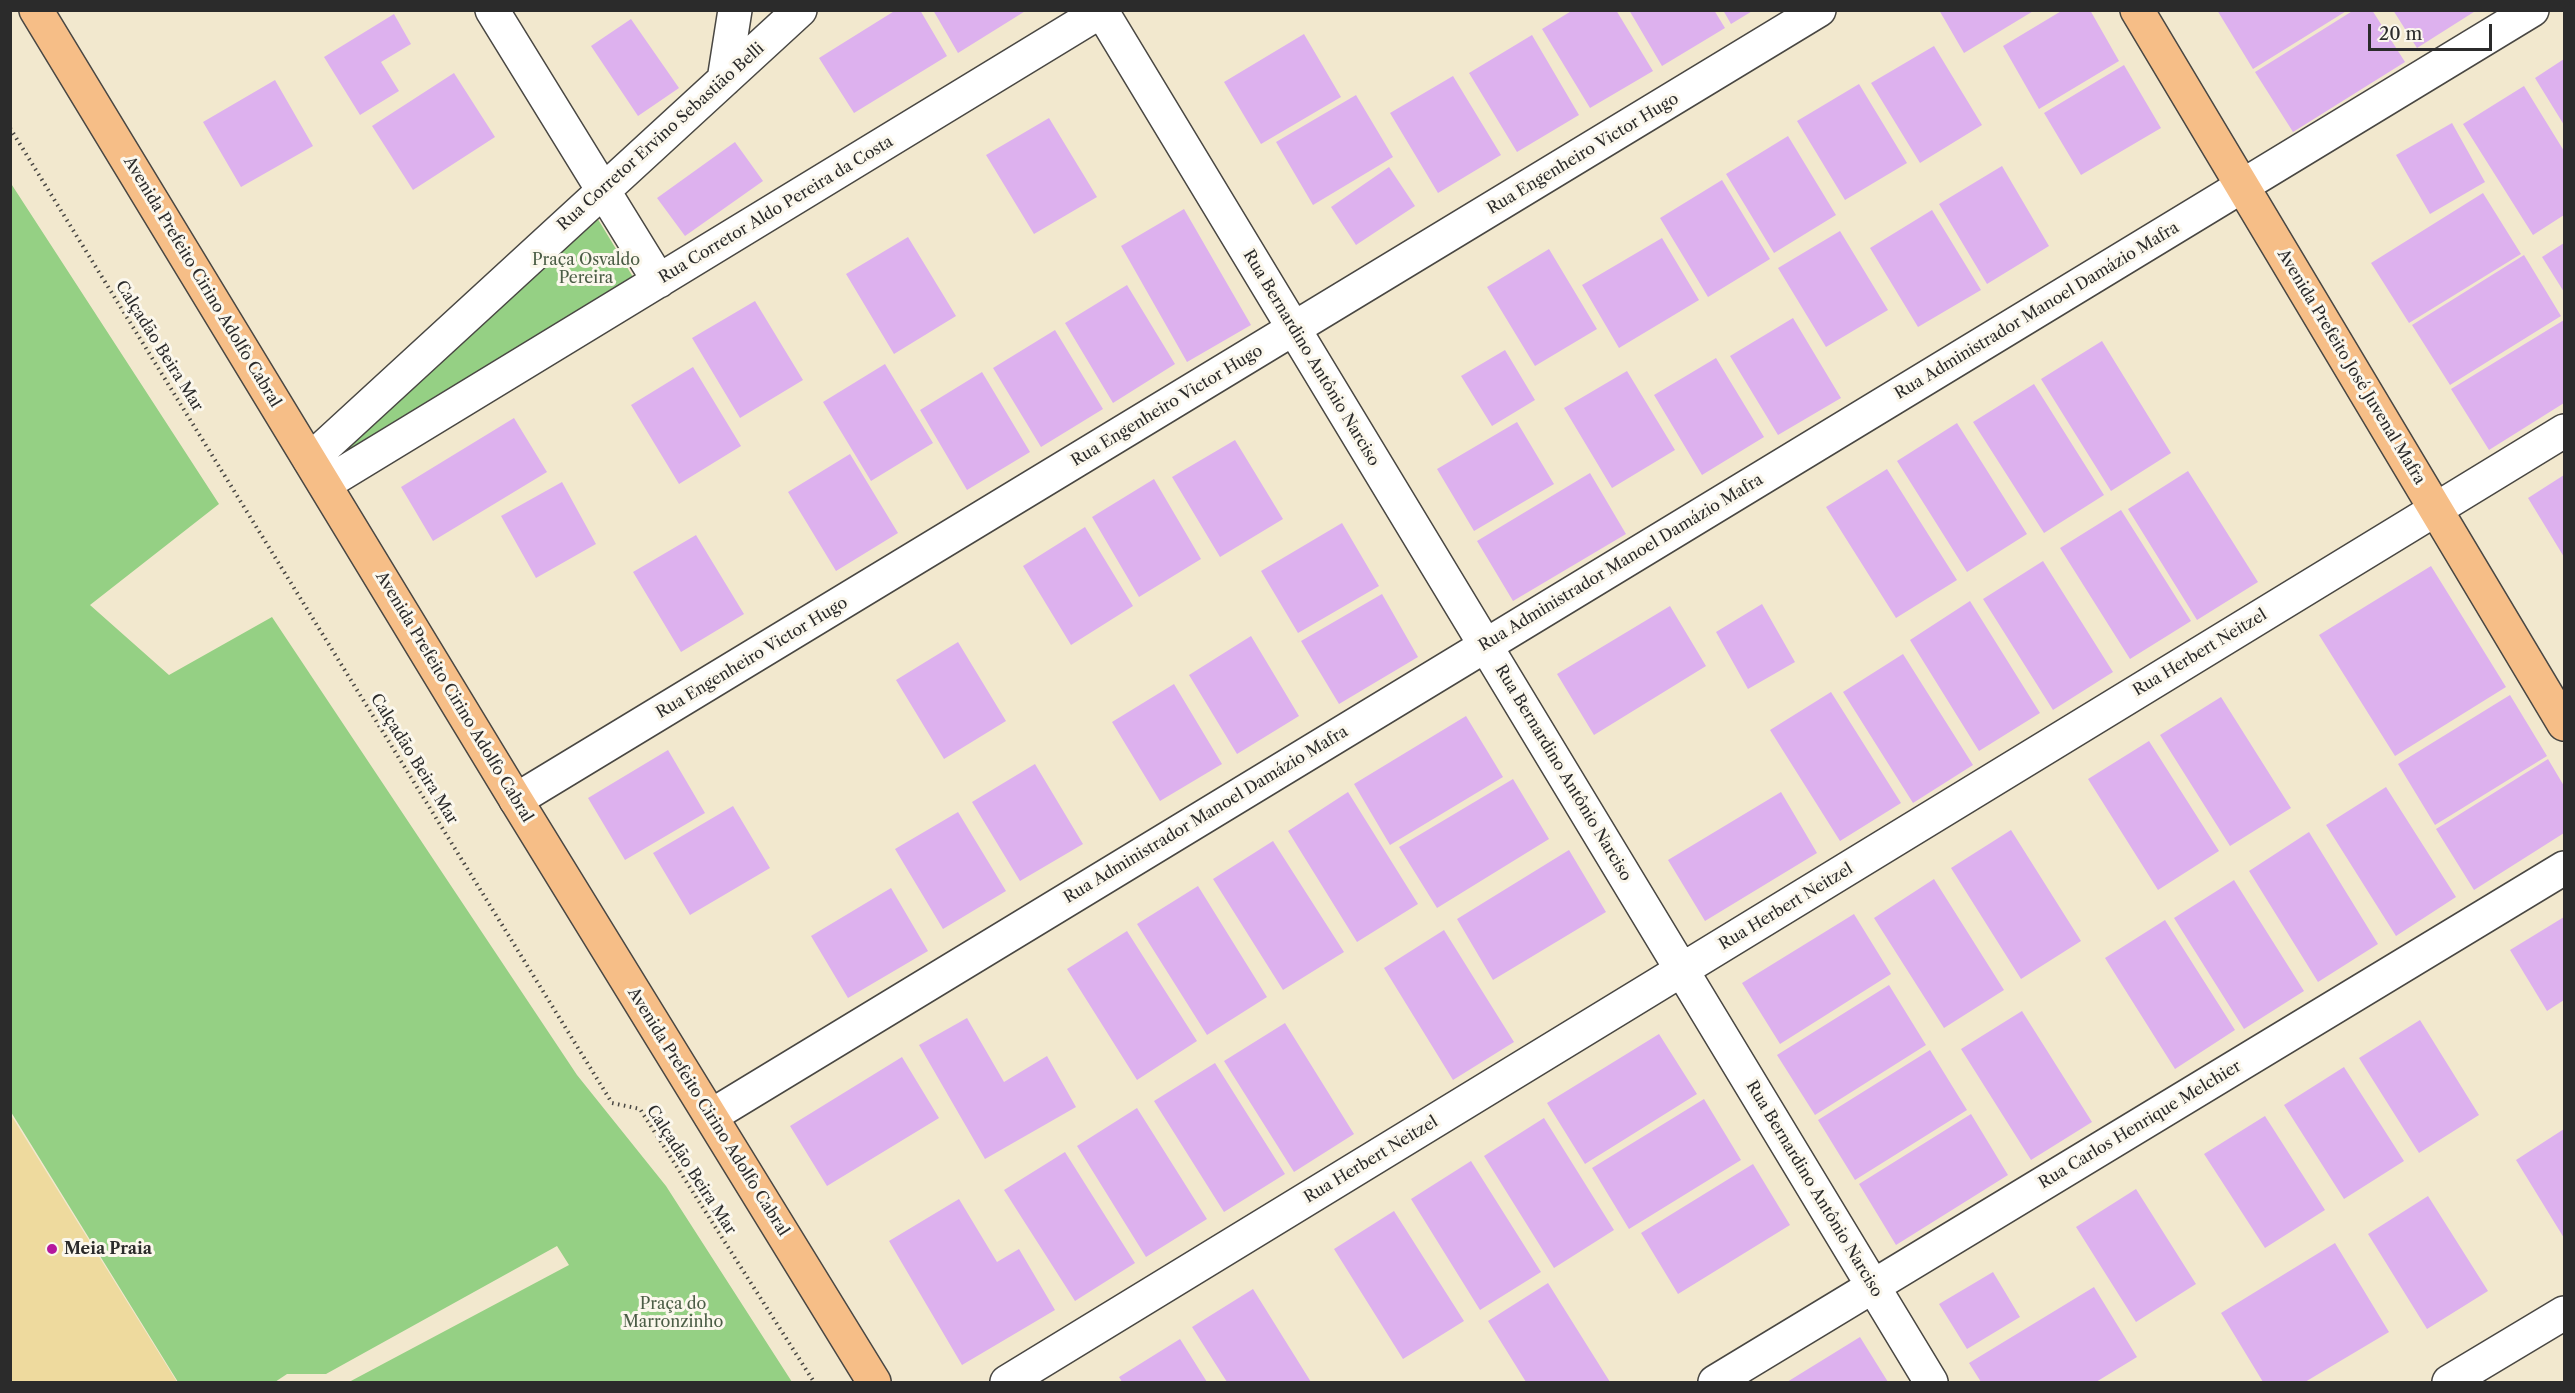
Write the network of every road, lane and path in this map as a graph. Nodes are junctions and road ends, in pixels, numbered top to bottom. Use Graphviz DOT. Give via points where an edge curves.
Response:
graph roads {
  1 [pos="36,10"];
  2 [pos="492,10"];
  3 [pos="735,10"];
  4 [pos="800,10"];
  5 [pos="1819,10"];
  6 [pos="2137,10"];
  7 [pos="2532,10"];
  8 [pos="1102,11"];
  9 [pos="724,80"];
  10 [pos="10,128"];
  11 [pos="2243,186"];
  12 [pos="603,190"];
  13 [pos="659,281"];
  14 [pos="1294,329"];
  15 [pos="2565,431"];
  16 [pos="318,472"];
  17 [pos="2436,509"];
  18 [pos="1485,646"];
  19 [pos="2565,724"];
  20 [pos="516,801"];
  21 [pos="2565,868"];
  22 [pos="1682,970"];
  23 [pos="711,1116"];
  24 [pos="1873,1287"];
  25 [pos="2565,1313"];
  26 [pos="814,1383"];
  27 [pos="874,1383"];
  28 [pos="1007,1383"];
  29 [pos="1715,1383"];
  30 [pos="1931,1383"];
  31 [pos="2449,1383"];
  1 -- 16 [label="main road, Avenida Prefeito Cirino Adolfo Cabral"];
  2 -- 12 [label="street"];
  3 -- 9 [label="street"];
  4 -- 9 [label="street, Rua Corretor Ervino Sebastião Belli"];
  5 -- 14 [label="street, Rua Engenheiro Victor Hugo"];
  6 -- 11 [label="main road, Avenida Prefeito José Juvenal Mafra"];
  7 -- 11 [label="street, Rua Administrador Manoel Damázio Mafra"];
  8 -- 13 [label="street, Rua Corretor Aldo Pereira da Costa"];
  8 -- 14 [label="street, Rua Bernardino Antônio Narciso"];
  9 -- 12 [label="street, Rua Corretor Ervino Sebastião Belli"];
  10 -- 26 [label="path, Calçadão Beira Mar" via="612,1103 640,1109"];
  11 -- 17 [label="main road, Avenida Prefeito José Juvenal Mafra"];
  11 -- 18 [label="street, Rua Administrador Manoel Damázio Mafra"];
  12 -- 13 [label="street"];
  12 -- 16 [label="street, Rua Corretor Ervino Sebastião Belli"];
  13 -- 16 [label="street, Rua Corretor Aldo Pereira da Costa"];
  14 -- 18 [label="street, Rua Bernardino Antônio Narciso"];
  14 -- 20 [label="street, Rua Engenheiro Victor Hugo"];
  15 -- 17 [label="street, Rua Herbert Neitzel"];
  16 -- 20 [label="main road, Avenida Prefeito Cirino Adolfo Cabral"];
  17 -- 19 [label="main road, Avenida Prefeito José Juvenal Mafra"];
  17 -- 22 [label="street, Rua Herbert Neitzel"];
  18 -- 22 [label="street, Rua Bernardino Antônio Narciso"];
  18 -- 23 [label="street, Rua Administrador Manoel Damázio Mafra"];
  20 -- 23 [label="main road, Avenida Prefeito Cirino Adolfo Cabral"];
  21 -- 24 [label="street, Rua Carlos Henrique Melchier"];
  22 -- 24 [label="street, Rua Bernardino Antônio Narciso"];
  22 -- 28 [label="street, Rua Herbert Neitzel"];
  23 -- 27 [label="main road, Avenida Prefeito Cirino Adolfo Cabral"];
  24 -- 29 [label="street, Rua Carlos Henrique Melchier"];
  24 -- 30 [label="street, Rua Bernardino Antônio Narciso"];
  25 -- 31 [label="street"];
}
